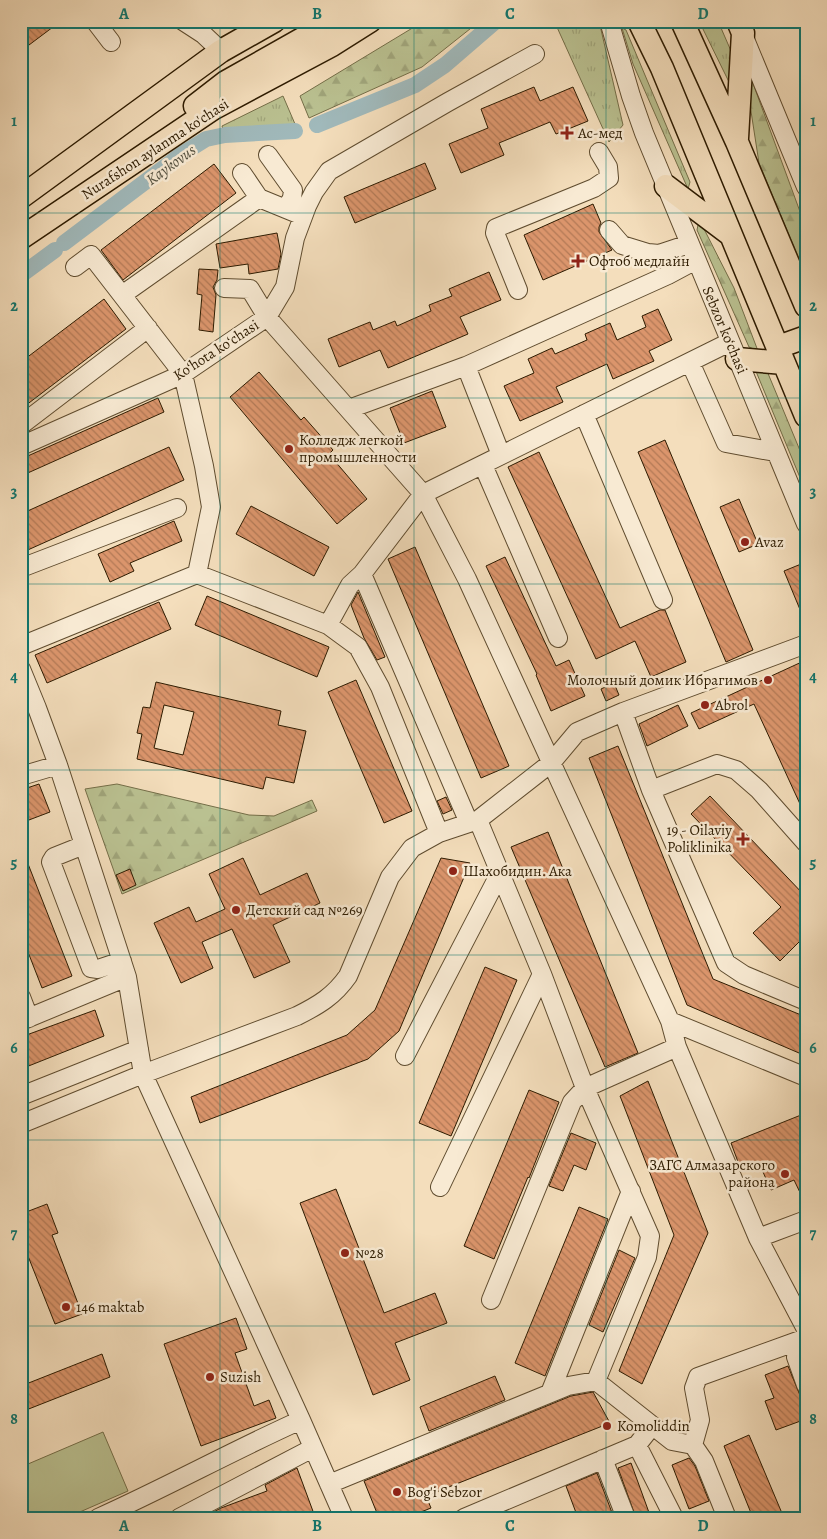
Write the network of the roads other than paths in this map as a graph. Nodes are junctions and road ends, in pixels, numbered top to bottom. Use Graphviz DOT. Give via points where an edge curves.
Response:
graph roads {
  1 [pos="96,21"];
  2 [pos="183,21"];
  3 [pos="258,21"];
  4 [pos="274,21"];
  5 [pos="334,21"];
  6 [pos="370,21"];
  7 [pos="609,21"];
  8 [pos="639,21"];
  9 [pos="682,21"];
  10 [pos="740,27"];
  11 [pos="111,42"];
  12 [pos="221,51"];
  13 [pos="535,54"];
  14 [pos="737,142"];
  15 [pos="599,152"];
  16 [pos="268,156"];
  17 [pos="242,173"];
  18 [pos="666,186"];
  19 [pos="806,187"];
  20 [pos="21,197"];
  21 [pos="259,198"];
  22 [pos="286,209"];
  23 [pos="303,216"];
  24 [pos="41,223"];
  25 [pos="609,230"];
  26 [pos="731,235"];
  27 [pos="21,238"];
  28 [pos="689,244"];
  29 [pos="696,260"];
  30 [pos="75,267"];
  31 [pos="224,288"];
  32 [pos="518,290"];
  33 [pos="122,296"];
  34 [pos="806,306"];
  35 [pos="268,317"];
  36 [pos="148,328"];
  37 [pos="806,337"];
  38 [pos="733,351"];
  39 [pos="781,355"];
  40 [pos="690,362"];
  41 [pos="466,366"];
  42 [pos="182,374"];
  43 [pos="349,409"];
  44 [pos="584,414"];
  45 [pos="806,416"];
  46 [pos="21,425"];
  47 [pos="21,446"];
  48 [pos="775,452"];
  49 [pos="501,456"];
  50 [pos="483,465"];
  51 [pos="424,494"];
  52 [pos="177,508"];
  53 [pos="806,524"];
  54 [pos="21,568"];
  55 [pos="197,574"];
  56 [pos="362,574"];
  57 [pos="663,600"];
  58 [pos="328,625"];
  59 [pos="558,638"];
  60 [pos="806,644"];
  61 [pos="21,646"];
  62 [pos="21,669"];
  63 [pos="623,712"];
  64 [pos="58,764"];
  65 [pos="551,764"];
  66 [pos="21,776"];
  67 [pos="651,790"];
  68 [pos="474,821"];
  69 [pos="439,833"];
  70 [pos="806,843"];
  71 [pos="84,845"];
  72 [pos="500,872"];
  73 [pos="124,969"];
  74 [pos="542,974"];
  75 [pos="21,997"];
  76 [pos="806,1001"];
  77 [pos="25,1019"];
  78 [pos="670,1021"];
  79 [pos="677,1047"];
  80 [pos="139,1049"];
  81 [pos="405,1056"];
  82 [pos="143,1074"];
  83 [pos="806,1077"];
  84 [pos="585,1088"];
  85 [pos="21,1096"];
  86 [pos="21,1124"];
  87 [pos="440,1187"];
  88 [pos="631,1191"];
  89 [pos="806,1220"];
  90 [pos="758,1238"];
  91 [pos="491,1300"];
  92 [pos="806,1328"];
  93 [pos="806,1338"];
  94 [pos="796,1358"];
  95 [pos="596,1381"];
  96 [pos="806,1385"];
  97 [pos="550,1393"];
  98 [pos="301,1420"];
  99 [pos="652,1426"];
  100 [pos="637,1445"];
  101 [pos="692,1445"];
  102 [pos="313,1448"];
  103 [pos="603,1459"];
  104 [pos="329,1484"];
  105 [pos="98,1518"];
  106 [pos="179,1518"];
  107 [pos="344,1518"];
  108 [pos="464,1518"];
  109 [pos="626,1518"];
  110 [pos="674,1518"];
  111 [pos="727,1518"];
  1 -- 11 [label="street"];
  2 -- 12 [label="street"];
  3 -- 12 [label="main road"];
  4 -- 12 [label="main road"];
  5 -- 24 [label="main road" via="226,82"];
  6 -- 24 [label="main road, Nurafshon aylanma ko'chasi" via="332,46 214,108"];
  7 -- 18 [label="street, Sebzor ko‘chasi" via="631,96"];
  8 -- 26 [label="main road" via="662,68"];
  9 -- 14 [label="main road"];
  10 -- 14 [label="main road"];
  10 -- 19 [label="street"];
  12 -- 20 [label="main road"];
  13 -- 23 [label="street, Koʻhota koʻchasi" via="329,171"];
  14 -- 34 [label="main road"];
  15 -- 32 [label="street" via="608,167 609,178 594,188 496,228 495,233"];
  16 -- 22 [label="street" via="293,190"];
  17 -- 21 [label="street"];
  18 -- 26 [label="main road"];
  18 -- 28 [label="street, Sebzor ko‘chasi"];
  21 -- 22 [label="street"];
  21 -- 33 [label="street"];
  22 -- 23 [label="street"];
  23 -- 35 [label="street, Koʻhota koʻchasi" via="285,287"];
  24 -- 27 [label="main road, Nurafshon aylanma ko'chasi"];
  25 -- 28 [label="street" via="622,245 648,253 659,254"];
  26 -- 39 [label="main road"];
  28 -- 29 [label="street, Sebzor ko‘chasi"];
  29 -- 38 [label="street, Sebzor ko‘chasi"];
  29 -- 41 [label="street"];
  30 -- 33 [label="street" via="91,255"];
  31 -- 35 [label="street" via="250,289"];
  33 -- 36 [label="street"];
  35 -- 42 [label="street, Koʻhota koʻchasi"];
  35 -- 43 [label="street"];
  36 -- 42 [label="street"];
  36 -- 46 [label="street"];
  37 -- 39 [label="main road"];
  38 -- 39 [label="main road"];
  38 -- 40 [label="street"];
  38 -- 48 [label="street, Sebzor ko‘chasi"];
  39 -- 45 [label="main road"];
  40 -- 44 [label="street"];
  40 -- 48 [label="street" via="726,443"];
  41 -- 43 [label="street"];
  41 -- 49 [label="street"];
  42 -- 47 [label="street, Koʻhota koʻchasi"];
  42 -- 55 [label="street" via="211,507"];
  43 -- 51 [label="street"];
  44 -- 49 [label="street"];
  44 -- 57 [label="street"];
  48 -- 53 [label="street, Sebzor ko‘chasi"];
  49 -- 50 [label="street"];
  50 -- 51 [label="street"];
  50 -- 59 [label="street"];
  51 -- 56 [label="street"];
  51 -- 65 [label="street" via="467,579"];
  52 -- 54 [label="street"];
  55 -- 58 [label="street"];
  55 -- 61 [label="street"];
  56 -- 58 [label="street" via="350,585"];
  56 -- 68 [label="street"];
  58 -- 69 [label="street" via="358,647 380,687"];
  60 -- 63 [label="street"];
  62 -- 64 [label="street"];
  63 -- 65 [label="street" via="578,732"];
  63 -- 67 [label="street"];
  64 -- 66 [label="street"];
  64 -- 71 [label="street"];
  65 -- 68 [label="street"];
  65 -- 78 [label="street"];
  67 -- 70 [label="street" via="717,764 736,770 759,790"];
  67 -- 76 [label="street" via="726,963 744,975"];
  68 -- 69 [label="street"];
  68 -- 72 [label="street"];
  69 -- 82 [label="street" via="412,848 400,862 390,877 348,976 327,999 297,1016"];
  71 -- 73 [label="street"];
  71 -- 73 [label="street" via="54,856 51,862 91,968"];
  72 -- 74 [label="street"];
  72 -- 81 [label="street"];
  73 -- 77 [label="street"];
  73 -- 80 [label="street"];
  74 -- 84 [label="street"];
  74 -- 87 [label="street"];
  75 -- 77 [label="street"];
  78 -- 79 [label="street"];
  78 -- 83 [label="street"];
  79 -- 84 [label="street"];
  79 -- 90 [label="street"];
  80 -- 82 [label="street"];
  80 -- 85 [label="street"];
  82 -- 86 [label="street"];
  82 -- 98 [label="street"];
  84 -- 88 [label="street"];
  84 -- 91 [label="street" via="572,1102"];
  88 -- 95 [label="street" via="650,1236 647,1257"];
  88 -- 97 [label="street"];
  89 -- 90 [label="street"];
  90 -- 92 [label="street"];
  93 -- 101 [label="street" via="698,1377 694,1388 700,1420"];
  94 -- 96 [label="street"];
  95 -- 97 [label="street"];
  95 -- 99 [label="street"];
  97 -- 104 [label="street"];
  98 -- 102 [label="street"];
  98 -- 105 [label="street"];
  99 -- 100 [label="street"];
  99 -- 101 [label="street" via="672,1441"];
  100 -- 103 [label="street"];
  100 -- 110 [label="street"];
  101 -- 111 [label="street" via="704,1462"];
  102 -- 104 [label="street"];
  102 -- 106 [label="street"];
  103 -- 108 [label="street"];
  103 -- 109 [label="street"];
  104 -- 107 [label="street"];
}
